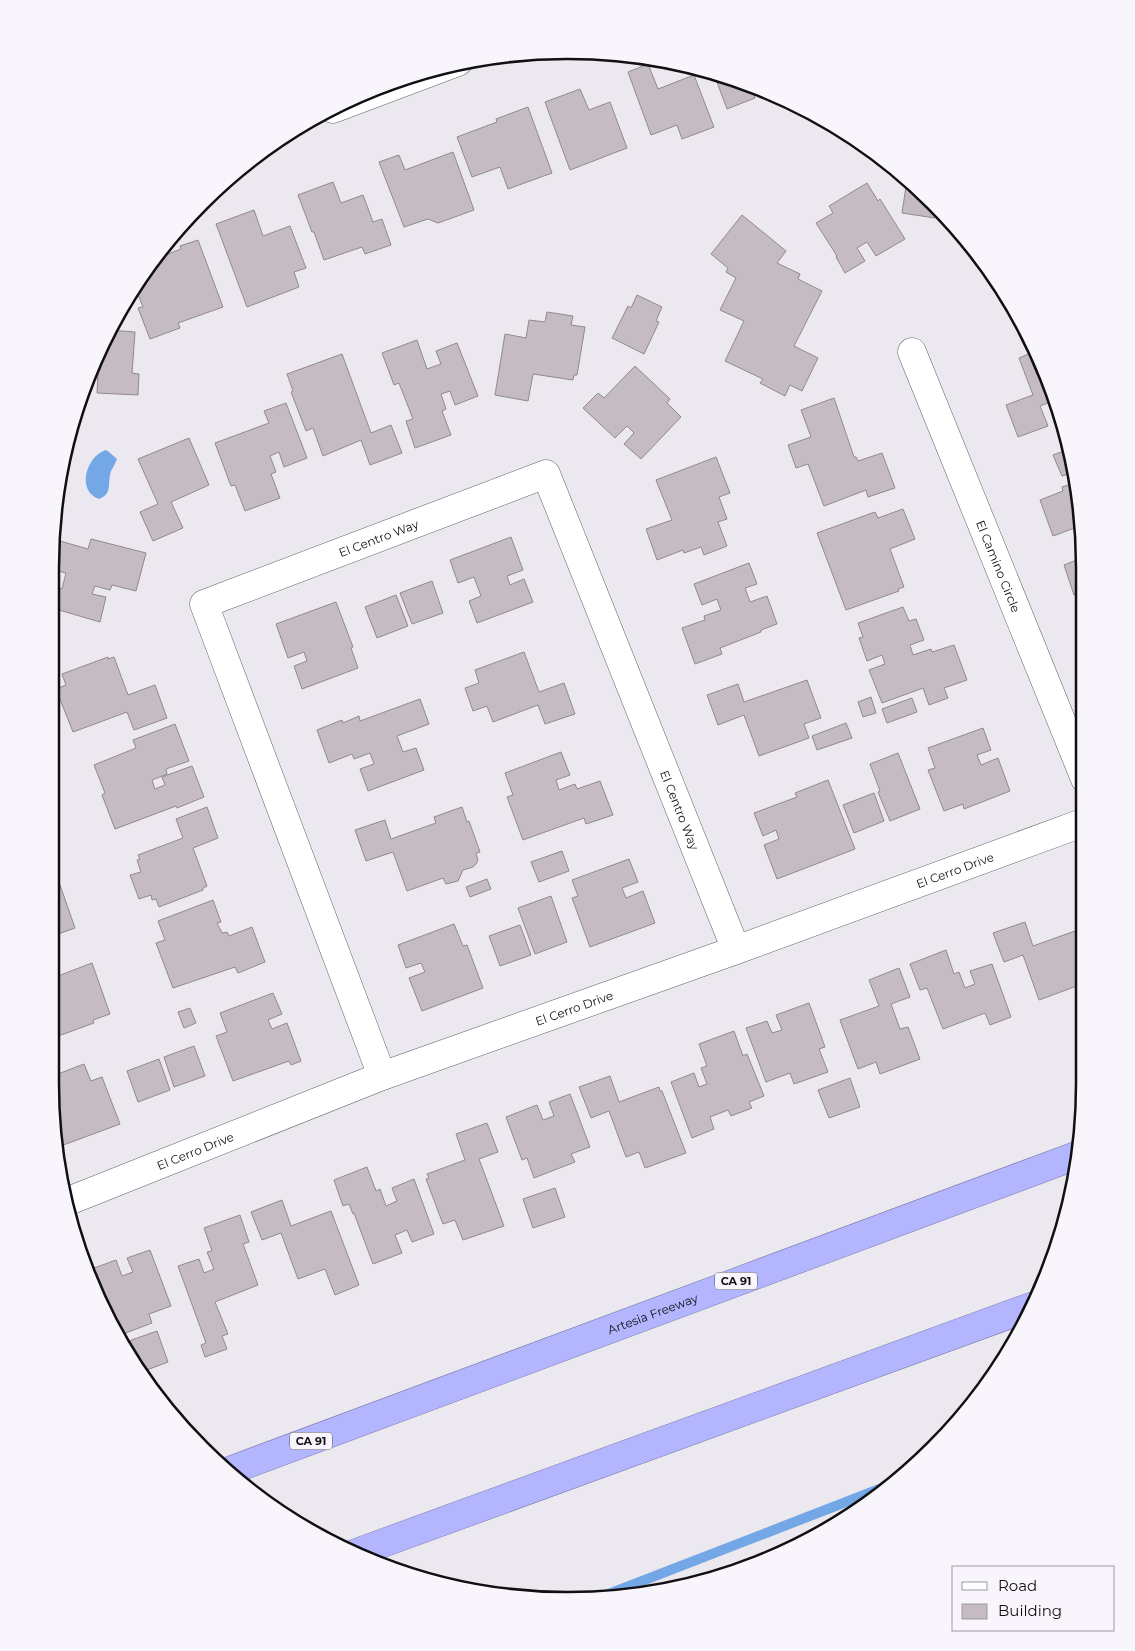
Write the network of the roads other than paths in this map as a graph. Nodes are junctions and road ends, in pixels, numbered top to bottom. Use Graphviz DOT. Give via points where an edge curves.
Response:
graph roads {
  1 [pos="912,352"];
  2 [pos="1076,757"];
  3 [pos="1076,825"];
  4 [pos="736,950"];
  5 [pos="382,1076"];
  6 [pos="1071,1158"];
  7 [pos="73,1199"];
  8 [pos="1024,1309"];
  9 [pos="235,1469"];
  10 [pos="449,1518"];
  11 [pos="364,1550"];
  12 [pos="374,1554"];
  1 -- 2 [label="street, El Camino Circle"];
  3 -- 4 [label="street, El Cerro Drive"];
  4 -- 5 [label="street, El Cerro Drive"];
  4 -- 5 [label="street, El Centro Way" via="546,474 204,604"];
  5 -- 7 [label="street, El Cerro Drive"];
  6 -- 9 [label="highway, Artesia Freeway / CA 91"];
  8 -- 10 [label="highway"];
  10 -- 11 [label="highway"];
  10 -- 12 [label="highway"];
}
